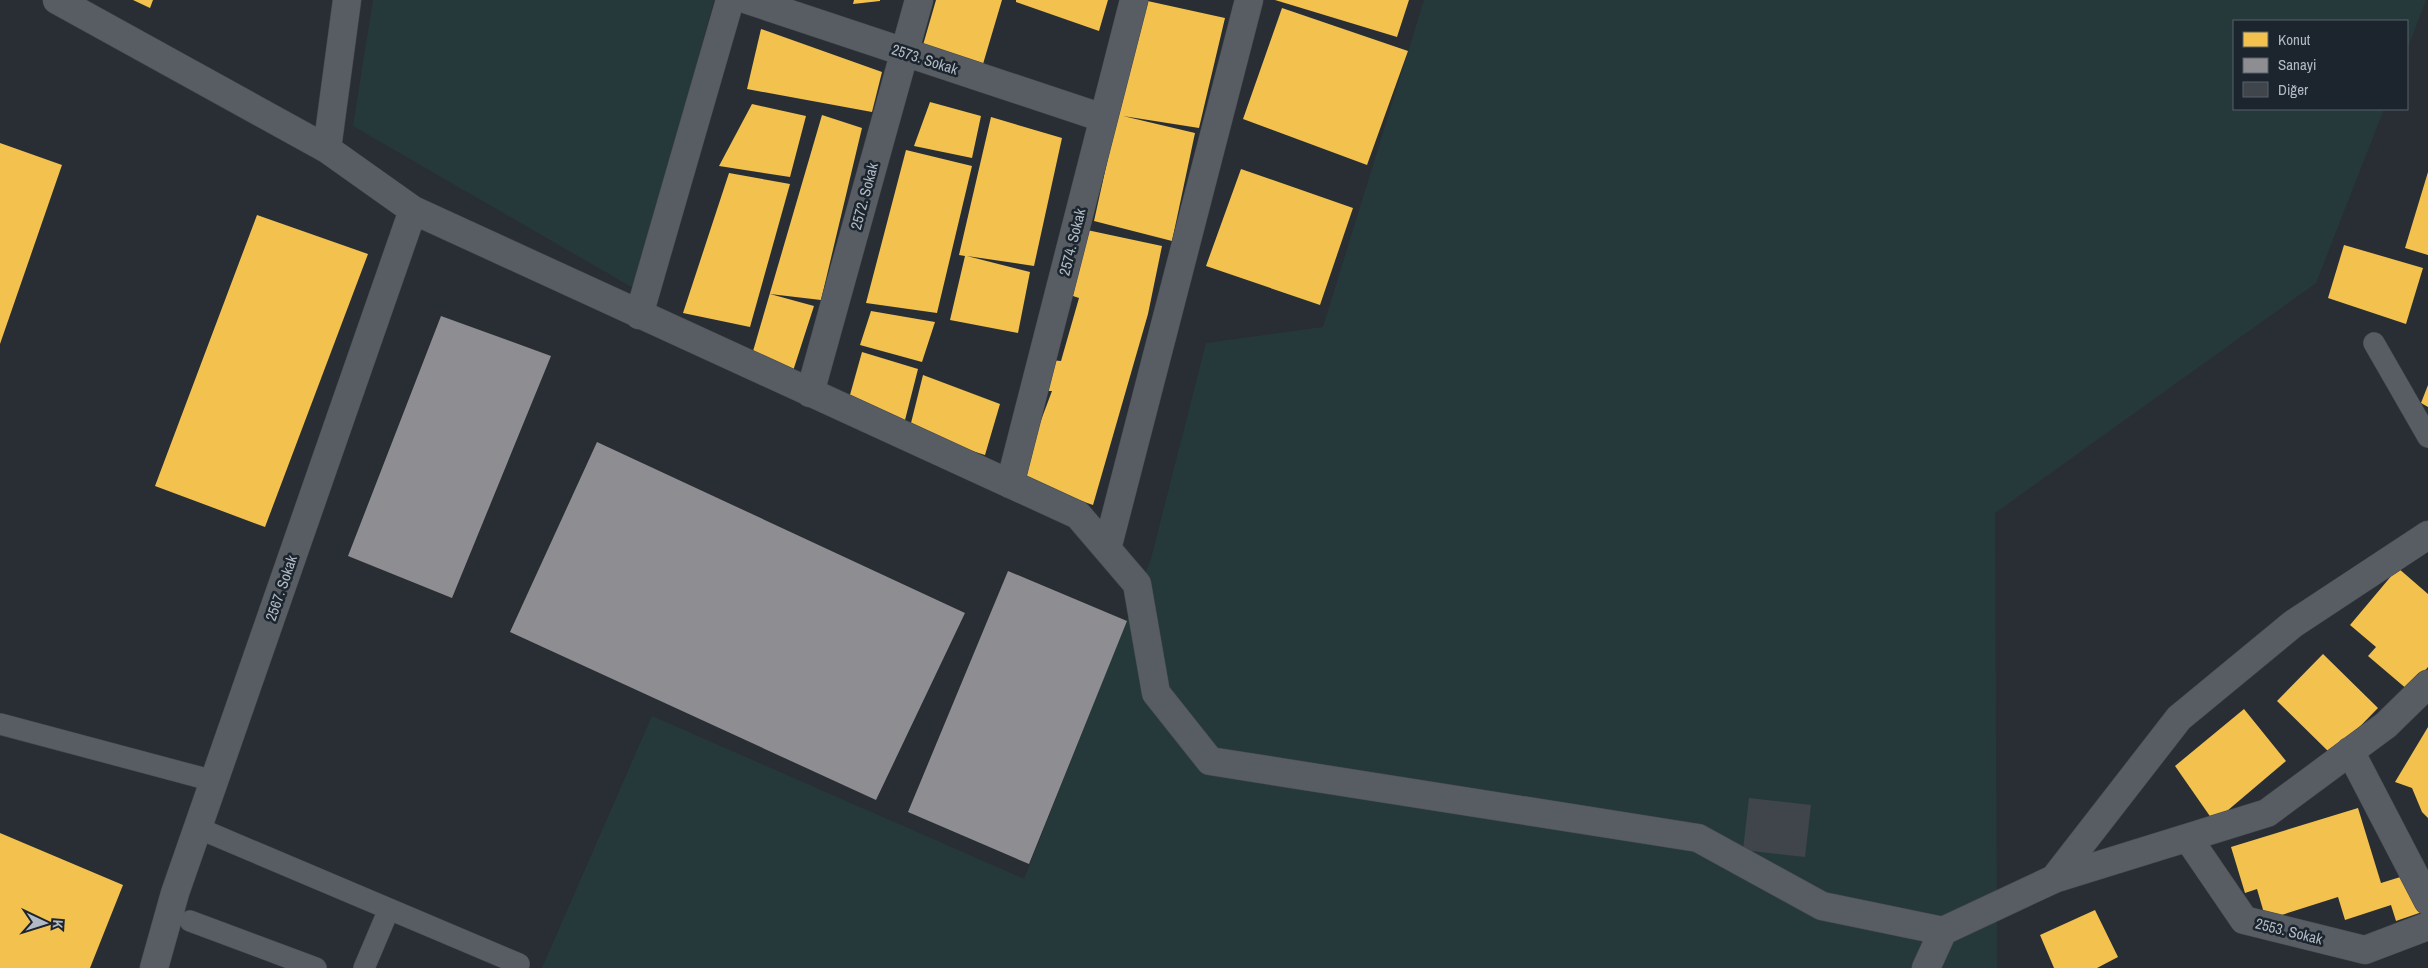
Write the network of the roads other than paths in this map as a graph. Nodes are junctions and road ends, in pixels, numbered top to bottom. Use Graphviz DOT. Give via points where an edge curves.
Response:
graph roads {
  1 [pos="57,0"];
  2 [pos="347,0"];
  3 [pos="730,0"];
  4 [pos="748,0"];
  5 [pos="919,0"];
  6 [pos="1134,0"];
  7 [pos="1249,0"];
  8 [pos="904,52"];
  9 [pos="1104,118"];
  10 [pos="327,149"];
  11 [pos="413,210"];
  12 [pos="639,314"];
  13 [pos="2374,343"];
  14 [pos="810,393"];
  15 [pos="2428,437"];
  16 [pos="1010,484"];
  17 [pos="2428,535"];
  18 [pos="1107,549"];
  19 [pos="2428,684"];
  20 [pos="0,724"];
  21 [pos="2350,752"];
  22 [pos="214,781"];
  23 [pos="198,828"];
  24 [pos="2188,838"];
  25 [pos="2054,879"];
  26 [pos="2428,900"];
  27 [pos="389,909"];
  28 [pos="190,921"];
  29 [pos="1943,930"];
  30 [pos="2427,932"];
  31 [pos="519,964"];
  32 [pos="154,968"];
  33 [pos="316,968"];
  34 [pos="364,968"];
  35 [pos="1926,968"];
  1 -- 10 [label="street"];
  2 -- 10 [label="street"];
  3 -- 12 [label="street"];
  4 -- 8 [label="street, 2573. Sokak"];
  5 -- 8 [label="street, 2572. Sokak"];
  6 -- 9 [label="street, 2574. Sokak"];
  7 -- 18 [label="street"];
  8 -- 9 [label="street, 2573. Sokak"];
  8 -- 14 [label="street, 2572. Sokak"];
  9 -- 16 [label="street, 2574. Sokak"];
  10 -- 11 [label="street"];
  11 -- 12 [label="street"];
  11 -- 22 [label="street, 2567. Sokak"];
  12 -- 14 [label="street"];
  13 -- 15 [label="lane"];
  14 -- 16 [label="street"];
  16 -- 18 [label="street" via="1078,515"];
  17 -- 25 [label="street" via="2292,624 2179,718"];
  18 -- 29 [label="street" via="1137,584 1156,692 1210,761 1698,838 1822,906"];
  19 -- 21 [label="street" via="2386,725"];
  20 -- 22 [label="lane"];
  21 -- 24 [label="street" via="2267,813"];
  21 -- 26 [label="street"];
  22 -- 23 [label="street, 2567. Sokak"];
  23 -- 27 [label="lane"];
  23 -- 32 [label="street, 2567. Sokak"];
  24 -- 25 [label="street"];
  24 -- 30 [label="street, 2553. Sokak" via="2244,920 2365,950"];
  25 -- 29 [label="street"];
  27 -- 31 [label="lane"];
  27 -- 34 [label="lane"];
  28 -- 33 [label="lane"];
  29 -- 35 [label="street"];
}
